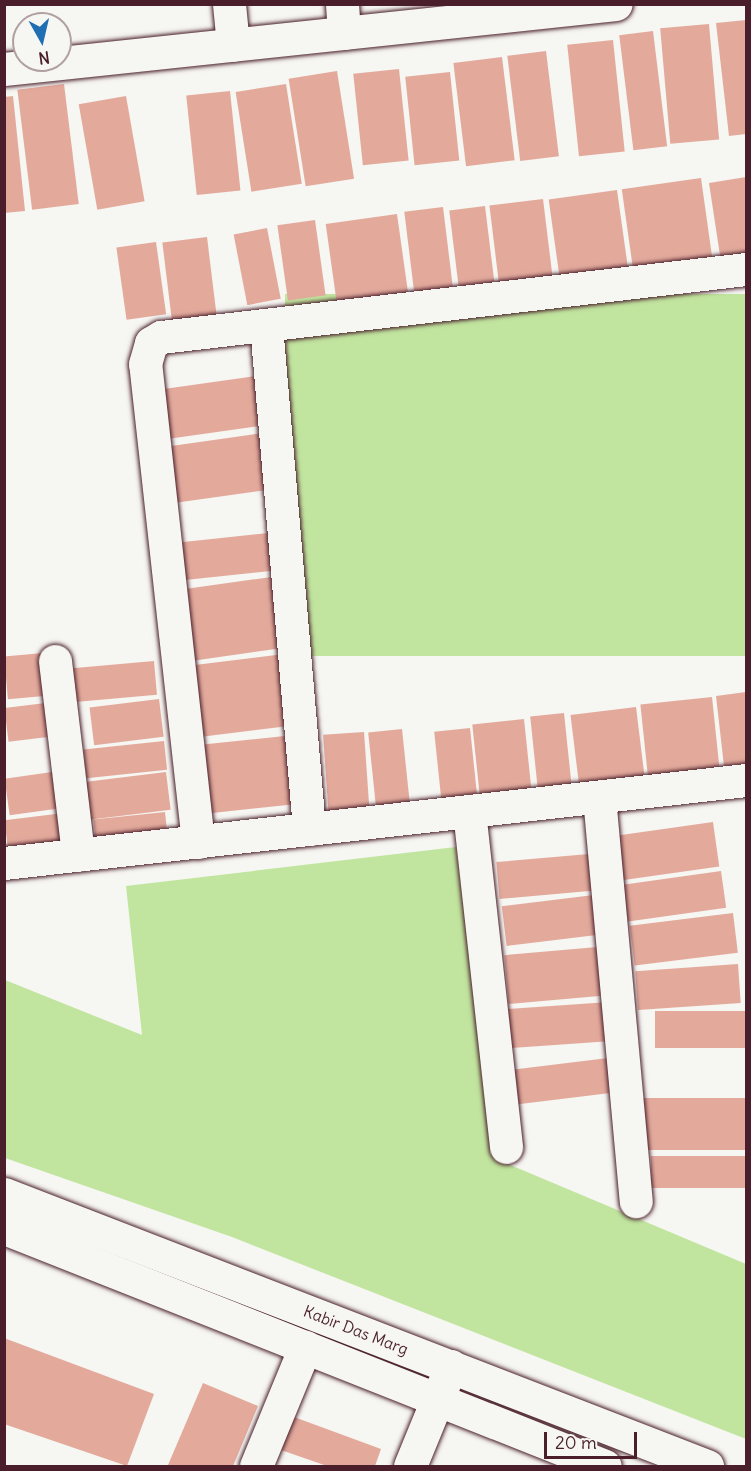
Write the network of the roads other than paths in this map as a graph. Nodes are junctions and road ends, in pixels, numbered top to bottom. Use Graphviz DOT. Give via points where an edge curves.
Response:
graph roads {
  1 [pos="229,4"];
  2 [pos="616,4"];
  3 [pos="343,19"];
  4 [pos="233,45"];
  5 [pos="4,69"];
  6 [pos="747,268"];
  7 [pos="266,325"];
  8 [pos="54,661"];
  9 [pos="746,790"];
  10 [pos="599,797"];
  11 [pos="469,811"];
  12 [pos="309,830"];
  13 [pos="198,842"];
  14 [pos="78,855"];
  15 [pos="4,863"];
  16 [pos="506,1147"];
  17 [pos="4,1194"];
  18 [pos="636,1201"];
  19 [pos="4,1228"];
  20 [pos="305,1347"];
  21 [pos="451,1366"];
  22 [pos="438,1401"];
  23 [pos="256,1467"];
  24 [pos="410,1467"];
  25 [pos="605,1467"];
  26 [pos="707,1467"];
  1 -- 4 [label="street"];
  2 -- 3 [label="street"];
  3 -- 4 [label="street"];
  4 -- 5 [label="street"];
  6 -- 7 [label="street"];
  7 -- 12 [label="street"];
  7 -- 13 [label="street" via="161,337 146,353"];
  8 -- 14 [label="street"];
  9 -- 10 [label="street"];
  10 -- 11 [label="street"];
  10 -- 18 [label="street"];
  11 -- 12 [label="street"];
  11 -- 16 [label="street"];
  12 -- 13 [label="street"];
  13 -- 14 [label="street"];
  14 -- 15 [label="street"];
  17 -- 21 [label="street, Kabir Das Marg"];
  19 -- 20 [label="street, Kabir Das Marg"];
  20 -- 22 [label="street, Kabir Das Marg"];
  20 -- 23 [label="street"];
  21 -- 22 [label="street"];
  21 -- 26 [label="street, Kabir Das Marg"];
  22 -- 24 [label="street"];
  22 -- 25 [label="street, Kabir Das Marg"];
}
